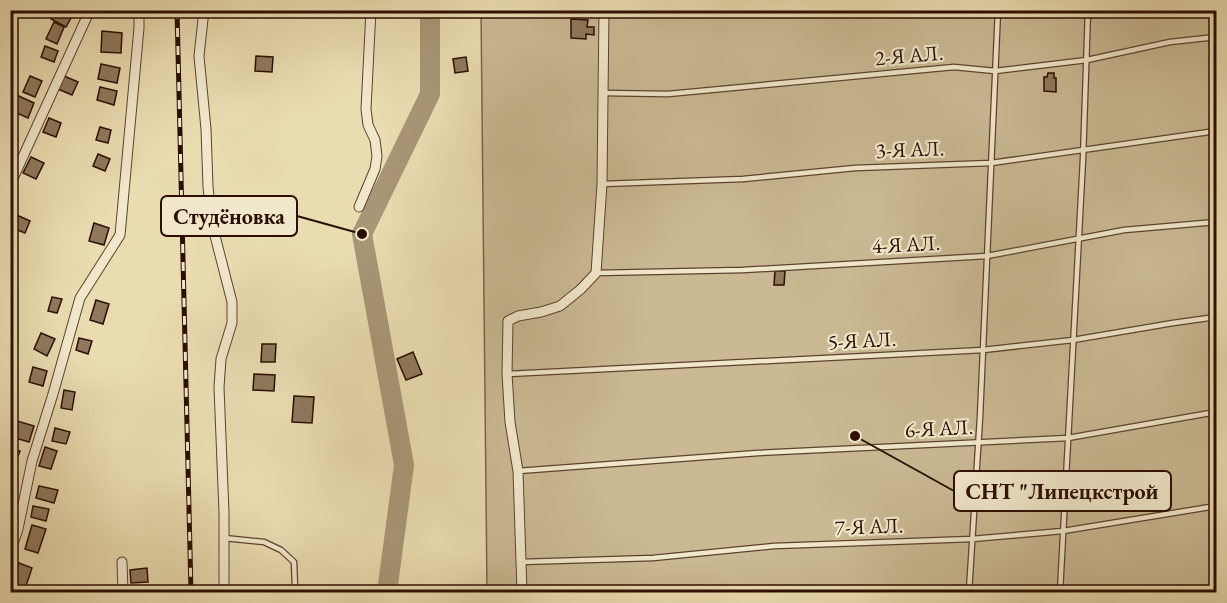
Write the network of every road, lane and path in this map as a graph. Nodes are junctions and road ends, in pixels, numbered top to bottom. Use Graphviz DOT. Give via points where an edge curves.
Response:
graph roads {
  1 [pos="90,10"];
  2 [pos="139,10"];
  3 [pos="204,10"];
  4 [pos="371,10"];
  5 [pos="604,10"];
  6 [pos="998,10"];
  7 [pos="1088,10"];
  8 [pos="1216,36"];
  9 [pos="1087,60"];
  10 [pos="995,71"];
  11 [pos="603,93"];
  12 [pos="1216,131"];
  13 [pos="1083,150"];
  14 [pos="991,163"];
  15 [pos="602,184"];
  16 [pos="10,185"];
  17 [pos="359,207"];
  18 [pos="1216,222"];
  19 [pos="1079,238"];
  20 [pos="987,256"];
  21 [pos="596,273"];
  22 [pos="1216,317"];
  23 [pos="1073,340"];
  24 [pos="983,350"];
  25 [pos="507,374"];
  26 [pos="1216,412"];
  27 [pos="1068,438"];
  28 [pos="978,443"];
  29 [pos="518,471"];
  30 [pos="1216,506"];
  31 [pos="1063,531"];
  32 [pos="224,538"];
  33 [pos="972,539"];
  34 [pos="10,553"];
  35 [pos="122,562"];
  36 [pos="521,562"];
  37 [pos="123,592"];
  38 [pos="224,592"];
  39 [pos="294,592"];
  40 [pos="522,592"];
  41 [pos="969,592"];
  42 [pos="1060,592"];
  1 -- 16 [label="street"];
  2 -- 34 [label="street" via="120,235 80,298 32,461"];
  3 -- 32 [label="street" via="199,56 208,187 212,224 232,302 232,323 221,359 219,387"];
  4 -- 17 [label="street" via="366,109 377,156"];
  5 -- 11 [label="street"];
  6 -- 10 [label="lane"];
  7 -- 9 [label="lane"];
  8 -- 9 [label="lane, 2-Я АЛ."];
  9 -- 10 [label="lane, 2-Я АЛ."];
  9 -- 13 [label="lane"];
  10 -- 11 [label="lane, 2-Я АЛ." via="954,67 668,94"];
  10 -- 14 [label="lane"];
  11 -- 15 [label="street"];
  12 -- 13 [label="lane, 3-Я АЛ."];
  13 -- 14 [label="lane, 3-Я АЛ."];
  13 -- 19 [label="lane"];
  14 -- 15 [label="lane, 3-Я АЛ."];
  14 -- 20 [label="lane"];
  15 -- 21 [label="street"];
  18 -- 19 [label="lane, 4-Я АЛ."];
  19 -- 20 [label="lane, 4-Я АЛ."];
  19 -- 23 [label="lane"];
  20 -- 21 [label="lane, 4-Я АЛ." via="743,270"];
  20 -- 24 [label="lane"];
  21 -- 25 [label="street" via="560,306 508,321"];
  22 -- 23 [label="lane, 5-Я АЛ."];
  23 -- 24 [label="lane, 5-Я АЛ."];
  23 -- 27 [label="lane"];
  24 -- 25 [label="lane, 5-Я АЛ."];
  24 -- 28 [label="lane"];
  25 -- 29 [label="street"];
  26 -- 27 [label="lane, 6-Я АЛ."];
  27 -- 28 [label="lane, 6-Я АЛ."];
  27 -- 31 [label="lane"];
  28 -- 29 [label="lane, 6-Я АЛ." via="758,453"];
  28 -- 33 [label="lane"];
  29 -- 36 [label="street"];
  30 -- 31 [label="lane, 7-Я АЛ."];
  31 -- 33 [label="lane, 7-Я АЛ."];
  31 -- 42 [label="lane"];
  32 -- 38 [label="street"];
  32 -- 39 [label="lane" via="264,542 281,550 294,562"];
  33 -- 36 [label="lane, 7-Я АЛ." via="774,546 653,558"];
  33 -- 41 [label="lane"];
  35 -- 37 [label="street"];
  36 -- 40 [label="street"];
}
